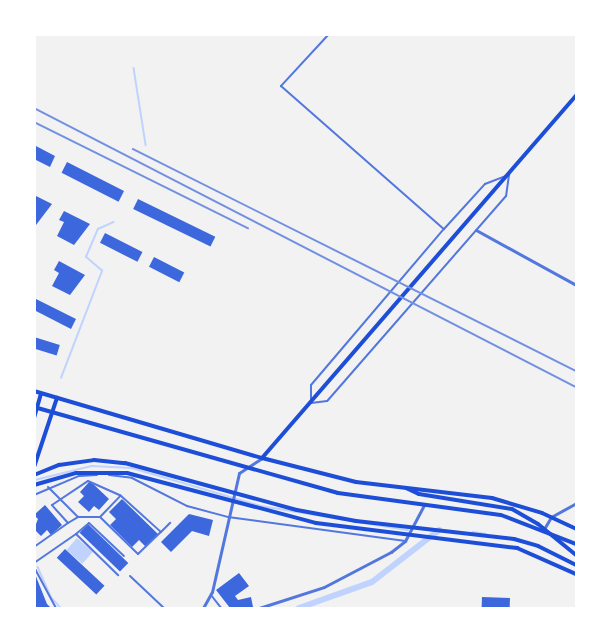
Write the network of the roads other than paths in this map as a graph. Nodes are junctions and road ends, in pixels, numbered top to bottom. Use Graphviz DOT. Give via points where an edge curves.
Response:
graph roads {
  1 [pos="329,34"];
  2 [pos="576,95"];
  3 [pos="509,175"];
  4 [pos="444,229"];
  5 [pos="476,230"];
  6 [pos="576,285"];
  7 [pos="34,391"];
  8 [pos="41,394"];
  9 [pos="57,398"];
  10 [pos="311,403"];
  11 [pos="36,408"];
  12 [pos="54,413"];
  13 [pos="34,418"];
  14 [pos="262,458"];
  15 [pos="246,465"];
  16 [pos="34,467"];
  17 [pos="34,475"];
  18 [pos="34,485"];
  19 [pos="48,487"];
  20 [pos="406,488"];
  21 [pos="34,495"];
  22 [pos="120,495"];
  23 [pos="61,499"];
  24 [pos="576,503"];
  25 [pos="424,505"];
  26 [pos="110,508"];
  27 [pos="106,510"];
  28 [pos="78,517"];
  29 [pos="100,517"];
  30 [pos="551,517"];
  31 [pos="228,518"];
  32 [pos="68,523"];
  33 [pos="170,523"];
  34 [pos="544,529"];
  35 [pos="576,529"];
  36 [pos="161,532"];
  37 [pos="76,534"];
  38 [pos="405,541"];
  39 [pos="576,544"];
  40 [pos="34,547"];
  41 [pos="576,555"];
  42 [pos="124,556"];
  43 [pos="34,562"];
  44 [pos="576,565"];
  45 [pos="34,567"];
  46 [pos="576,574"];
  47 [pos="117,575"];
  48 [pos="130,576"];
  49 [pos="211,595"];
  50 [pos="56,609"];
  51 [pos="164,609"];
  52 [pos="203,609"];
  53 [pos="221,609"];
  54 [pos="259,609"];
  1 -- 4 [label="street" via="281,86"];
  2 -- 3 [label="main road"];
  3 -- 4 [label="street" via="485,184"];
  3 -- 5 [label="street" via="506,196"];
  3 -- 10 [label="main road"];
  4 -- 10 [label="street" via="311,385"];
  5 -- 6 [label="street"];
  5 -- 10 [label="street" via="327,400"];
  7 -- 8 [label="main road"];
  8 -- 9 [label="main road"];
  8 -- 11 [label="main road"];
  9 -- 12 [label="main road"];
  9 -- 14 [label="main road"];
  10 -- 14 [label="main road"];
  11 -- 12 [label="main road"];
  11 -- 13 [label="main road"];
  12 -- 15 [label="main road"];
  12 -- 16 [label="main road"];
  14 -- 15 [label="street"];
  14 -- 20 [label="main road" via="356,482"];
  15 -- 25 [label="main road" via="338,493"];
  15 -- 31 [label="street" via="236,482"];
  17 -- 44 [label="main road" via="59,465 94,460 125,463 297,510 356,521 514,538"];
  18 -- 46 [label="main road" via="76,473 127,473 316,523 517,549"];
  19 -- 21 [label="street"];
  19 -- 23 [label="street"];
  19 -- 31 [label="street" via="79,476 132,478 187,506"];
  20 -- 30 [label="main road" via="492,498"];
  20 -- 41 [label="main road" via="418,494 512,509"];
  22 -- 23 [label="street" via="88,481"];
  22 -- 27 [label="street"];
  22 -- 36 [label="street"];
  23 -- 28 [label="street"];
  23 -- 32 [label="street" via="52,505"];
  24 -- 30 [label="street"];
  25 -- 34 [label="main road" via="483,511"];
  25 -- 38 [label="street"];
  26 -- 27 [label="street"];
  27 -- 29 [label="street"];
  28 -- 29 [label="street"];
  28 -- 32 [label="street"];
  29 -- 36 [label="street" via="138,554"];
  30 -- 34 [label="street"];
  30 -- 35 [label="main road"];
  31 -- 38 [label="street"];
  31 -- 49 [label="street"];
  32 -- 40 [label="street"];
  33 -- 36 [label="street"];
  34 -- 39 [label="main road"];
  37 -- 42 [label="street" via="89,523"];
  37 -- 43 [label="street"];
  37 -- 47 [label="street"];
  38 -- 54 [label="street" via="324,587"];
  45 -- 50 [label="street"];
  48 -- 51 [label="street"];
  49 -- 52 [label="street"];
  49 -- 53 [label="street"];
}
